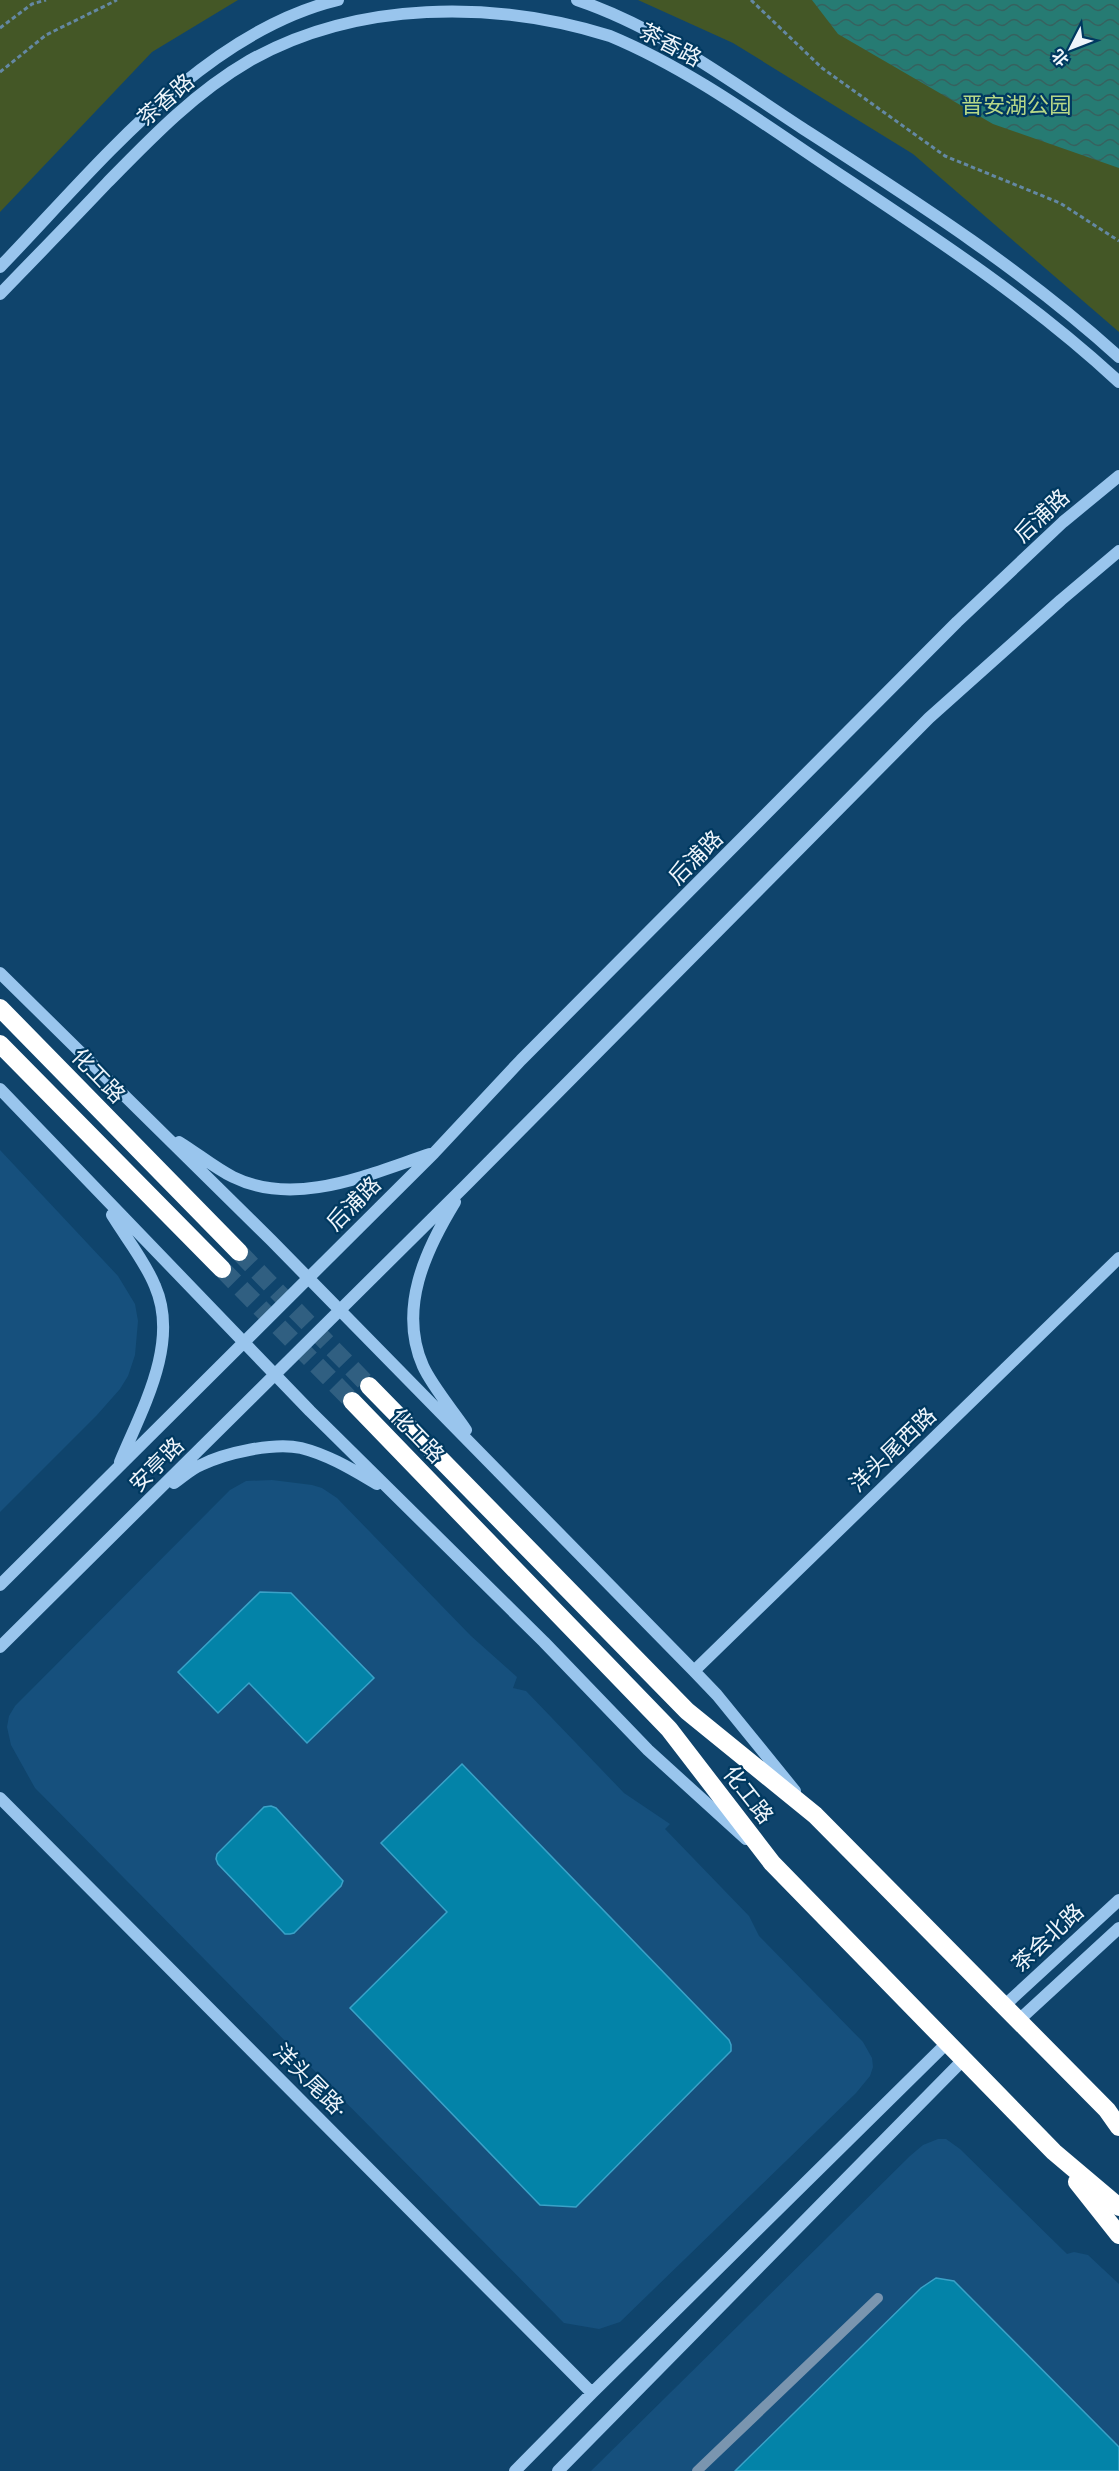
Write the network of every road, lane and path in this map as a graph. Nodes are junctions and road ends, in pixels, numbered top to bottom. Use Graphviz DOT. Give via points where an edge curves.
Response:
graph roads {
  1 [pos="46,0"];
  2 [pos="117,0"];
  3 [pos="338,0"];
  4 [pos="577,0"];
  5 [pos="751,0"];
  6 [pos="0,28"];
  7 [pos="0,72"];
  8 [pos="1119,241"];
  9 [pos="0,267"];
  10 [pos="0,294"];
  11 [pos="1119,357"];
  12 [pos="1119,382"];
  13 [pos="1119,476"];
  14 [pos="1119,551"];
  15 [pos="0,973"];
  16 [pos="0,1008"];
  17 [pos="0,1044"];
  18 [pos="0,1089"];
  19 [pos="159,1129"];
  20 [pos="434,1153"];
  21 [pos="465,1186"];
  22 [pos="99,1193"];
  23 [pos="238,1252"];
  24 [pos="1119,1258"];
  25 [pos="222,1269"];
  26 [pos="308,1277"];
  27 [pos="340,1310"];
  28 [pos="243,1344"];
  29 [pos="274,1375"];
  30 [pos="369,1386"];
  31 [pos="352,1401"];
  32 [pos="484,1456"];
  33 [pos="116,1469"];
  34 [pos="393,1493"];
  35 [pos="148,1501"];
  36 [pos="0,1585"];
  37 [pos="0,1647"];
  38 [pos="694,1671"];
  39 [pos="0,1798"];
  40 [pos="815,1815"];
  41 [pos="772,1863"];
  42 [pos="1119,1900"];
  43 [pos="1119,1928"];
  44 [pos="1004,2006"];
  45 [pos="1019,2020"];
  46 [pos="948,2042"];
  47 [pos="964,2059"];
  48 [pos="1113,2114"];
  49 [pos="1119,2127"];
  50 [pos="1054,2152"];
  51 [pos="1119,2207"];
  52 [pos="1119,2235"];
  53 [pos="878,2298"];
  54 [pos="592,2392"];
  55 [pos="515,2471"];
  56 [pos="558,2471"];
  57 [pos="697,2471"];
  1 -- 6 [label="path" via="32,4"];
  2 -- 7 [label="path" via="46,35"];
  3 -- 9 [label="main road, 茶香路" via="267,27 214,58 107,156"];
  4 -- 11 [label="main road, 茶香路" via="626,19 678,48 919,204 1054,301"];
  5 -- 8 [label="path" via="822,68 945,156 1060,203"];
  10 -- 12 [label="main road, 茶香路" via="165,124 249,60 303,34 364,15 412,7 478,6 576,23 636,47 689,76 949,248 1033,308"];
  13 -- 20 [label="main road, 后浦路" via="1063,522 957,622 521,1060"];
  14 -- 21 [label="main road" via="929,718"];
  15 -- 19 [label="main road"];
  16 -- 23 [label="highway, 化工路"];
  17 -- 25 [label="highway"];
  18 -- 22 [label="main road"];
  19 -- 20 [label="main road" via="234,1177 263,1187 293,1191 360,1177"];
  19 -- 26 [label="main road"];
  20 -- 26 [label="main road, 后浦路"];
  21 -- 27 [label="main road"];
  21 -- 32 [label="main road" via="424,1260 412,1316 423,1366"];
  22 -- 28 [label="main road"];
  22 -- 33 [label="main road" via="155,1286 163,1316 155,1373"];
  24 -- 38 [label="main road, 洋头尾西路"];
  26 -- 27 [label="main road"];
  26 -- 28 [label="main road, 安亭路"];
  27 -- 29 [label="main road, 安亭路"];
  27 -- 32 [label="main road"];
  28 -- 29 [label="main road"];
  28 -- 33 [label="main road, 安亭路"];
  29 -- 34 [label="main road"];
  29 -- 35 [label="main road, 安亭路"];
  30 -- 40 [label="highway, 化工路" via="687,1711"];
  31 -- 41 [label="highway, 化工路" via="669,1729"];
  32 -- 38 [label="main road"];
  33 -- 36 [label="main road, 安亭路"];
  34 -- 35 [label="main road" via="339,1462 299,1448 261,1448 201,1465"];
  34 -- 41 [label="main road" via="648,1750"];
  35 -- 37 [label="main road, 安亭路"];
  38 -- 40 [label="main road"];
  39 -- 54 [label="main road, 洋头尾路·"];
  40 -- 44 [label="highway, 化工路"];
  41 -- 46 [label="highway, 化工路"];
  42 -- 44 [label="main road, 茶会北路"];
  43 -- 45 [label="main road, 茶会北路"];
  44 -- 45 [label="highway, 化工路"];
  45 -- 48 [label="highway, 化工路"];
  46 -- 47 [label="highway, 化工路"];
  46 -- 54 [label="main road"];
  47 -- 50 [label="highway, 化工路"];
  47 -- 56 [label="main road"];
  48 -- 49 [label="highway, 化工路"];
  50 -- 51 [label="highway, 化工路"];
  50 -- 52 [label="highway"];
  53 -- 57 [label="lane"];
  54 -- 55 [label="main road"];
}
